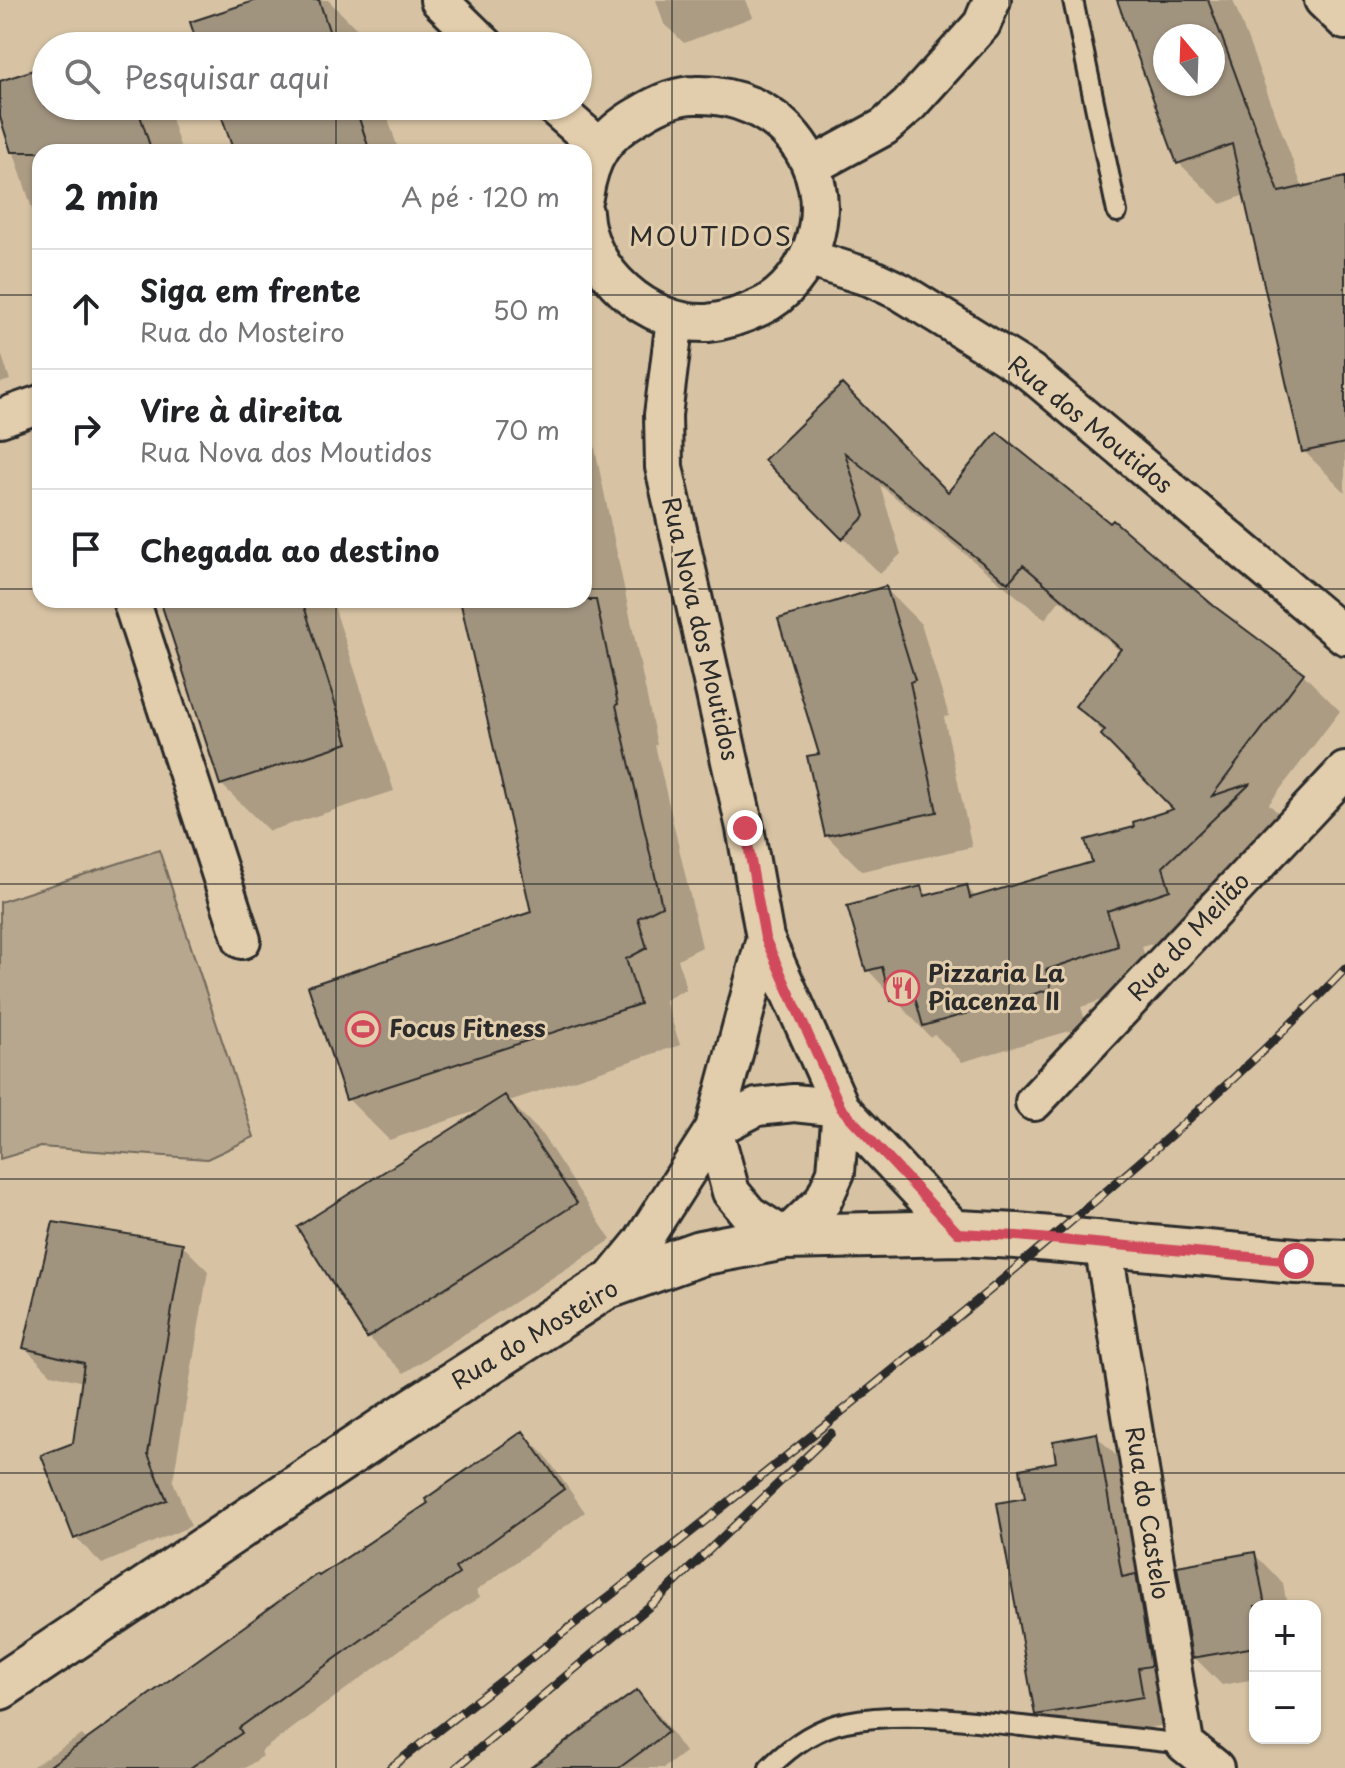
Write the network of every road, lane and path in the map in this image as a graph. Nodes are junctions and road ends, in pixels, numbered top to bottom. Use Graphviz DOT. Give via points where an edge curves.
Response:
graph roads {
  1 [pos="439,0"];
  2 [pos="992,0"];
  3 [pos="1073,0"];
  4 [pos="1323,0"];
  5 [pos="1345,21"];
  6 [pos="472,32"];
  7 [pos="569,120"];
  8 [pos="600,147"];
  9 [pos="592,165"];
  10 [pos="812,166"];
  11 [pos="1117,212"];
  12 [pos="592,245"];
  13 [pos="808,258"];
  14 [pos="675,319"];
  15 [pos="32,407"];
  16 [pos="0,418"];
  17 [pos="134,608"];
  18 [pos="1345,636"];
  19 [pos="1345,771"];
  20 [pos="765,938"];
  21 [pos="242,940"];
  22 [pos="1034,1102"];
  23 [pos="841,1108"];
  24 [pos="714,1129"];
  25 [pos="958,1233"];
  26 [pos="785,1237"];
  27 [pos="1103,1244"];
  28 [pos="1345,1263"];
  29 [pos="605,1287"];
  30 [pos="0,1687"];
  31 [pos="1185,1744"];
  32 [pos="769,1768"];
  33 [pos="1215,1768"];
  1 -- 6 [label="street"];
  2 -- 10 [label="street" via="982,24 908,106 884,127"];
  3 -- 11 [label="lane"];
  4 -- 5 [label="street"];
  7 -- 8 [label="street"];
  8 -- 9 [label="street"];
  8 -- 10 [label="street" via="657,104 693,95 730,97 764,111 792,134"];
  10 -- 13 [label="street" via="818,220"];
  12 -- 14 [label="street" via="600,263 624,289 647,308"];
  13 -- 14 [label="street" via="766,305 737,318 706,323"];
  13 -- 18 [label="street, Rua dos Moutidos" via="901,292 1030,372"];
  14 -- 20 [label="street, Rua Nova dos Moutidos" via="663,415 664,467"];
  15 -- 16 [label="street"];
  17 -- 21 [label="street"];
  19 -- 22 [label="street, Rua do Meilão"];
  20 -- 23 [label="street, Rua Nova dos Moutidos"];
  20 -- 24 [label="street, Rua Nova dos Moutidos"];
  23 -- 24 [label="street" via="794,1103 757,1107"];
  23 -- 25 [label="street, Rua Nova dos Moutidos"];
  23 -- 26 [label="street, Rua Nova dos Moutidos" via="836,1172 823,1201"];
  24 -- 26 [label="street" via="731,1192 749,1214"];
  24 -- 29 [label="street, Rua Nova dos Moutidos" via="642,1242"];
  25 -- 26 [label="main road, Rua do Mosteiro"];
  25 -- 27 [label="main road, Rua do Mosteiro"];
  26 -- 29 [label="main road, Rua do Mosteiro" via="700,1253"];
  27 -- 28 [label="main road, Rua do Mosteiro"];
  27 -- 31 [label="street, Rua do Castelo"];
  29 -- 30 [label="main road, Rua do Mosteiro"];
  31 -- 32 [label="lane" via="943,1717 890,1717 844,1722 815,1733"];
  31 -- 33 [label="street"];
}
